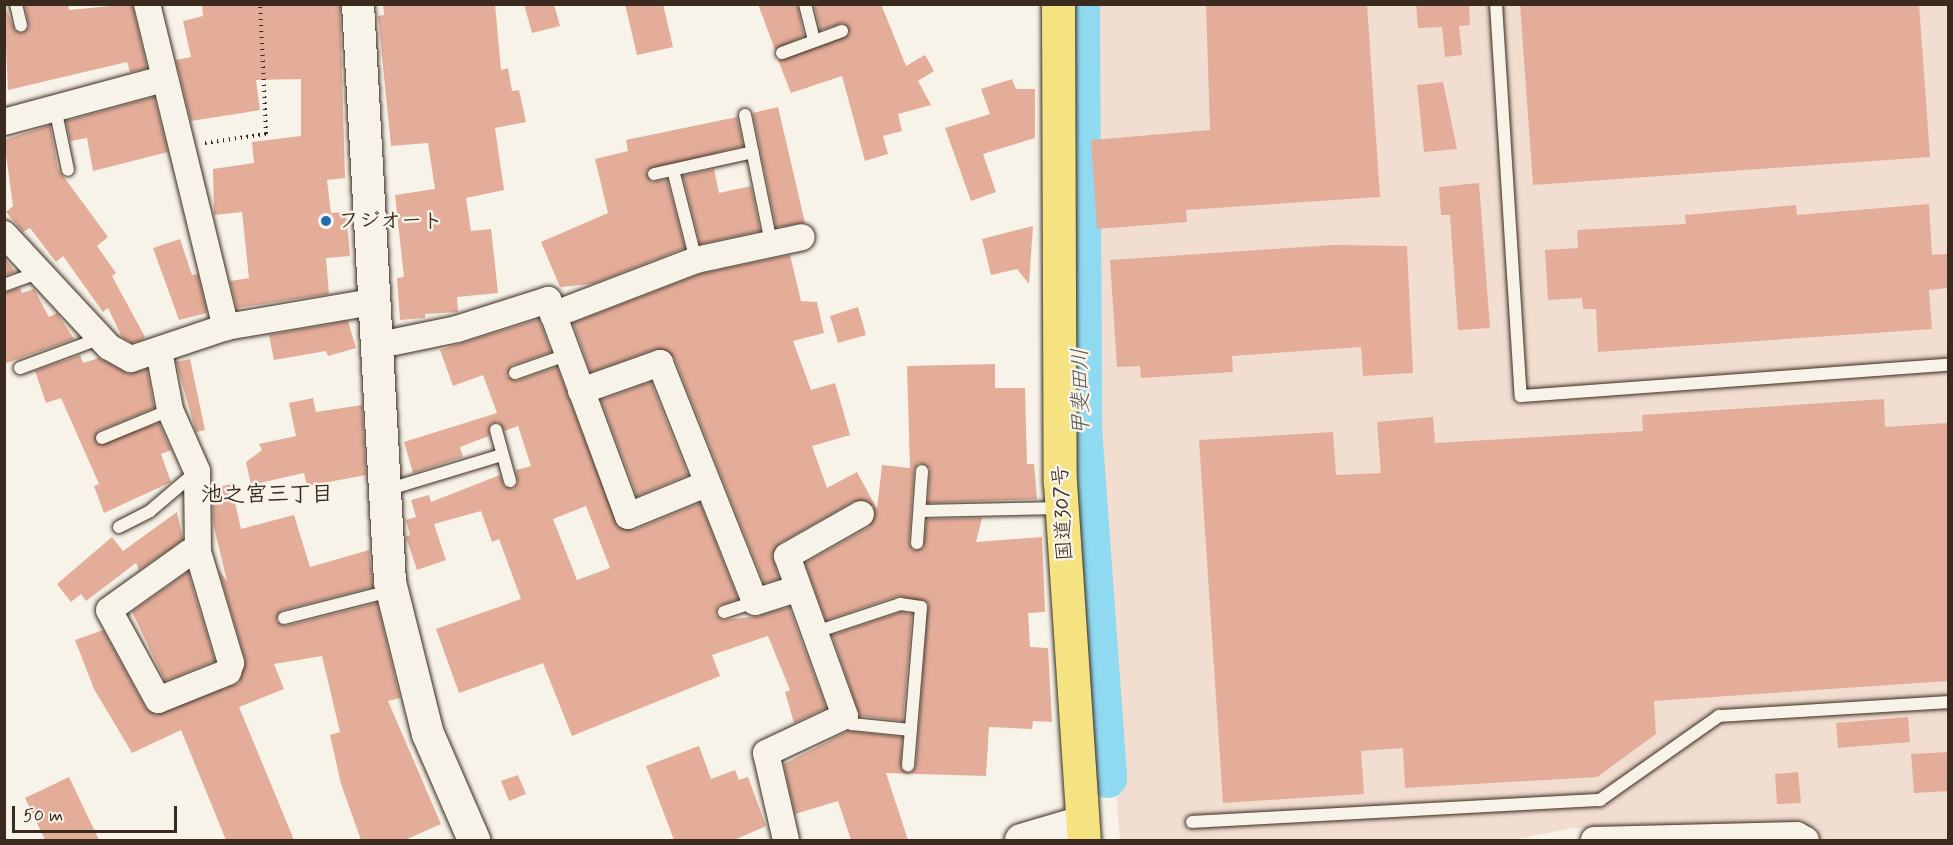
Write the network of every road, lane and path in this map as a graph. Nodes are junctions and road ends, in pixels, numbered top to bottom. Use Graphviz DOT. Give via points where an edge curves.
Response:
graph roads {
  1 [pos="16,4"];
  2 [pos="147,4"];
  3 [pos="260,4"];
  4 [pos="358,4"];
  5 [pos="805,4"];
  6 [pos="1058,4"];
  7 [pos="1496,4"];
  8 [pos="21,25"];
  9 [pos="842,31"];
  10 [pos="814,41"];
  11 [pos="782,53"];
  12 [pos="163,80"];
  13 [pos="56,108"];
  14 [pos="746,115"];
  15 [pos="4,122"];
  16 [pos="180,147"];
  17 [pos="753,152"];
  18 [pos="68,170"];
  19 [pos="672,170"];
  20 [pos="654,174"];
  21 [pos="4,234"];
  22 [pos="802,237"];
  23 [pos="771,243"];
  24 [pos="696,260"];
  25 [pos="40,272"];
  26 [pos="4,285"];
  27 [pos="373,302"];
  28 [pos="552,315"];
  29 [pos="226,327"];
  30 [pos="101,338"];
  31 [pos="375,346"];
  32 [pos="159,351"];
  33 [pos="566,355"];
  34 [pos="1948,365"];
  35 [pos="20,368"];
  36 [pos="515,373"];
  37 [pos="581,391"];
  38 [pos="170,410"];
  39 [pos="496,430"];
  40 [pos="102,438"];
  41 [pos="502,455"];
  42 [pos="197,471"];
  43 [pos="922,471"];
  44 [pos="510,481"];
  45 [pos="704,485"];
  46 [pos="384,491"];
  47 [pos="1062,508"];
  48 [pos="920,511"];
  49 [pos="861,514"];
  50 [pos="119,527"];
  51 [pos="917,543"];
  52 [pos="198,552"];
  53 [pos="391,590"];
  54 [pos="796,590"];
  55 [pos="754,602"];
  56 [pos="724,612"];
  57 [pos="284,618"];
  58 [pos="813,633"];
  59 [pos="1948,702"];
  60 [pos="844,716"];
  61 [pos="911,730"];
  62 [pos="908,765"];
  63 [pos="1192,822"];
  64 [pos="1083,831"];
  65 [pos="474,840"];
  66 [pos="786,840"];
  67 [pos="1021,840"];
  68 [pos="1594,840"];
  69 [pos="1806,840"];
  1 -- 8 [label="lane"];
  2 -- 12 [label="street"];
  3 -- 16 [label="path" via="266,134"];
  4 -- 27 [label="street"];
  5 -- 10 [label="lane"];
  6 -- 47 [label="highway, 国道307号"];
  7 -- 34 [label="lane" via="1521,396"];
  9 -- 10 [label="lane"];
  10 -- 11 [label="lane"];
  12 -- 13 [label="street"];
  12 -- 16 [label="street"];
  13 -- 15 [label="street"];
  13 -- 18 [label="lane"];
  14 -- 17 [label="lane"];
  16 -- 29 [label="street"];
  17 -- 19 [label="lane"];
  17 -- 23 [label="lane"];
  19 -- 20 [label="lane"];
  19 -- 24 [label="lane"];
  21 -- 25 [label="street"];
  22 -- 23 [label="street"];
  23 -- 24 [label="street"];
  24 -- 28 [label="street"];
  25 -- 26 [label="lane"];
  25 -- 30 [label="street"];
  27 -- 29 [label="street"];
  27 -- 31 [label="street"];
  28 -- 31 [label="street" via="548,300 457,329"];
  28 -- 33 [label="street"];
  29 -- 32 [label="street"];
  30 -- 32 [label="street" via="131,359"];
  30 -- 35 [label="lane"];
  31 -- 46 [label="street"];
  32 -- 38 [label="street"];
  33 -- 36 [label="lane"];
  33 -- 37 [label="street"];
  37 -- 45 [label="street" via="660,363"];
  37 -- 45 [label="street" via="628,516"];
  38 -- 40 [label="lane"];
  38 -- 42 [label="street"];
  39 -- 41 [label="lane"];
  41 -- 44 [label="lane"];
  41 -- 46 [label="lane"];
  42 -- 50 [label="lane" via="150,511"];
  42 -- 52 [label="street"];
  43 -- 48 [label="lane"];
  45 -- 55 [label="street"];
  46 -- 53 [label="street"];
  47 -- 48 [label="lane"];
  47 -- 64 [label="highway, 国道307号"];
  48 -- 51 [label="lane"];
  49 -- 54 [label="street" via="787,556"];
  52 -- 52 [label="street" via="231,663 228,672 158,700 109,610 189,553"];
  53 -- 57 [label="lane"];
  53 -- 65 [label="street" via="428,734"];
  54 -- 55 [label="street"];
  54 -- 58 [label="street"];
  55 -- 56 [label="lane"];
  58 -- 60 [label="street"];
  58 -- 61 [label="lane" via="900,604 921,606"];
  59 -- 63 [label="lane" via="1719,716 1600,800"];
  60 -- 61 [label="lane" via="852,724"];
  60 -- 66 [label="street" via="766,753"];
  61 -- 62 [label="lane"];
  64 -- 67 [label="street"];
  68 -- 69 [label="street" via="1797,835"];
}
